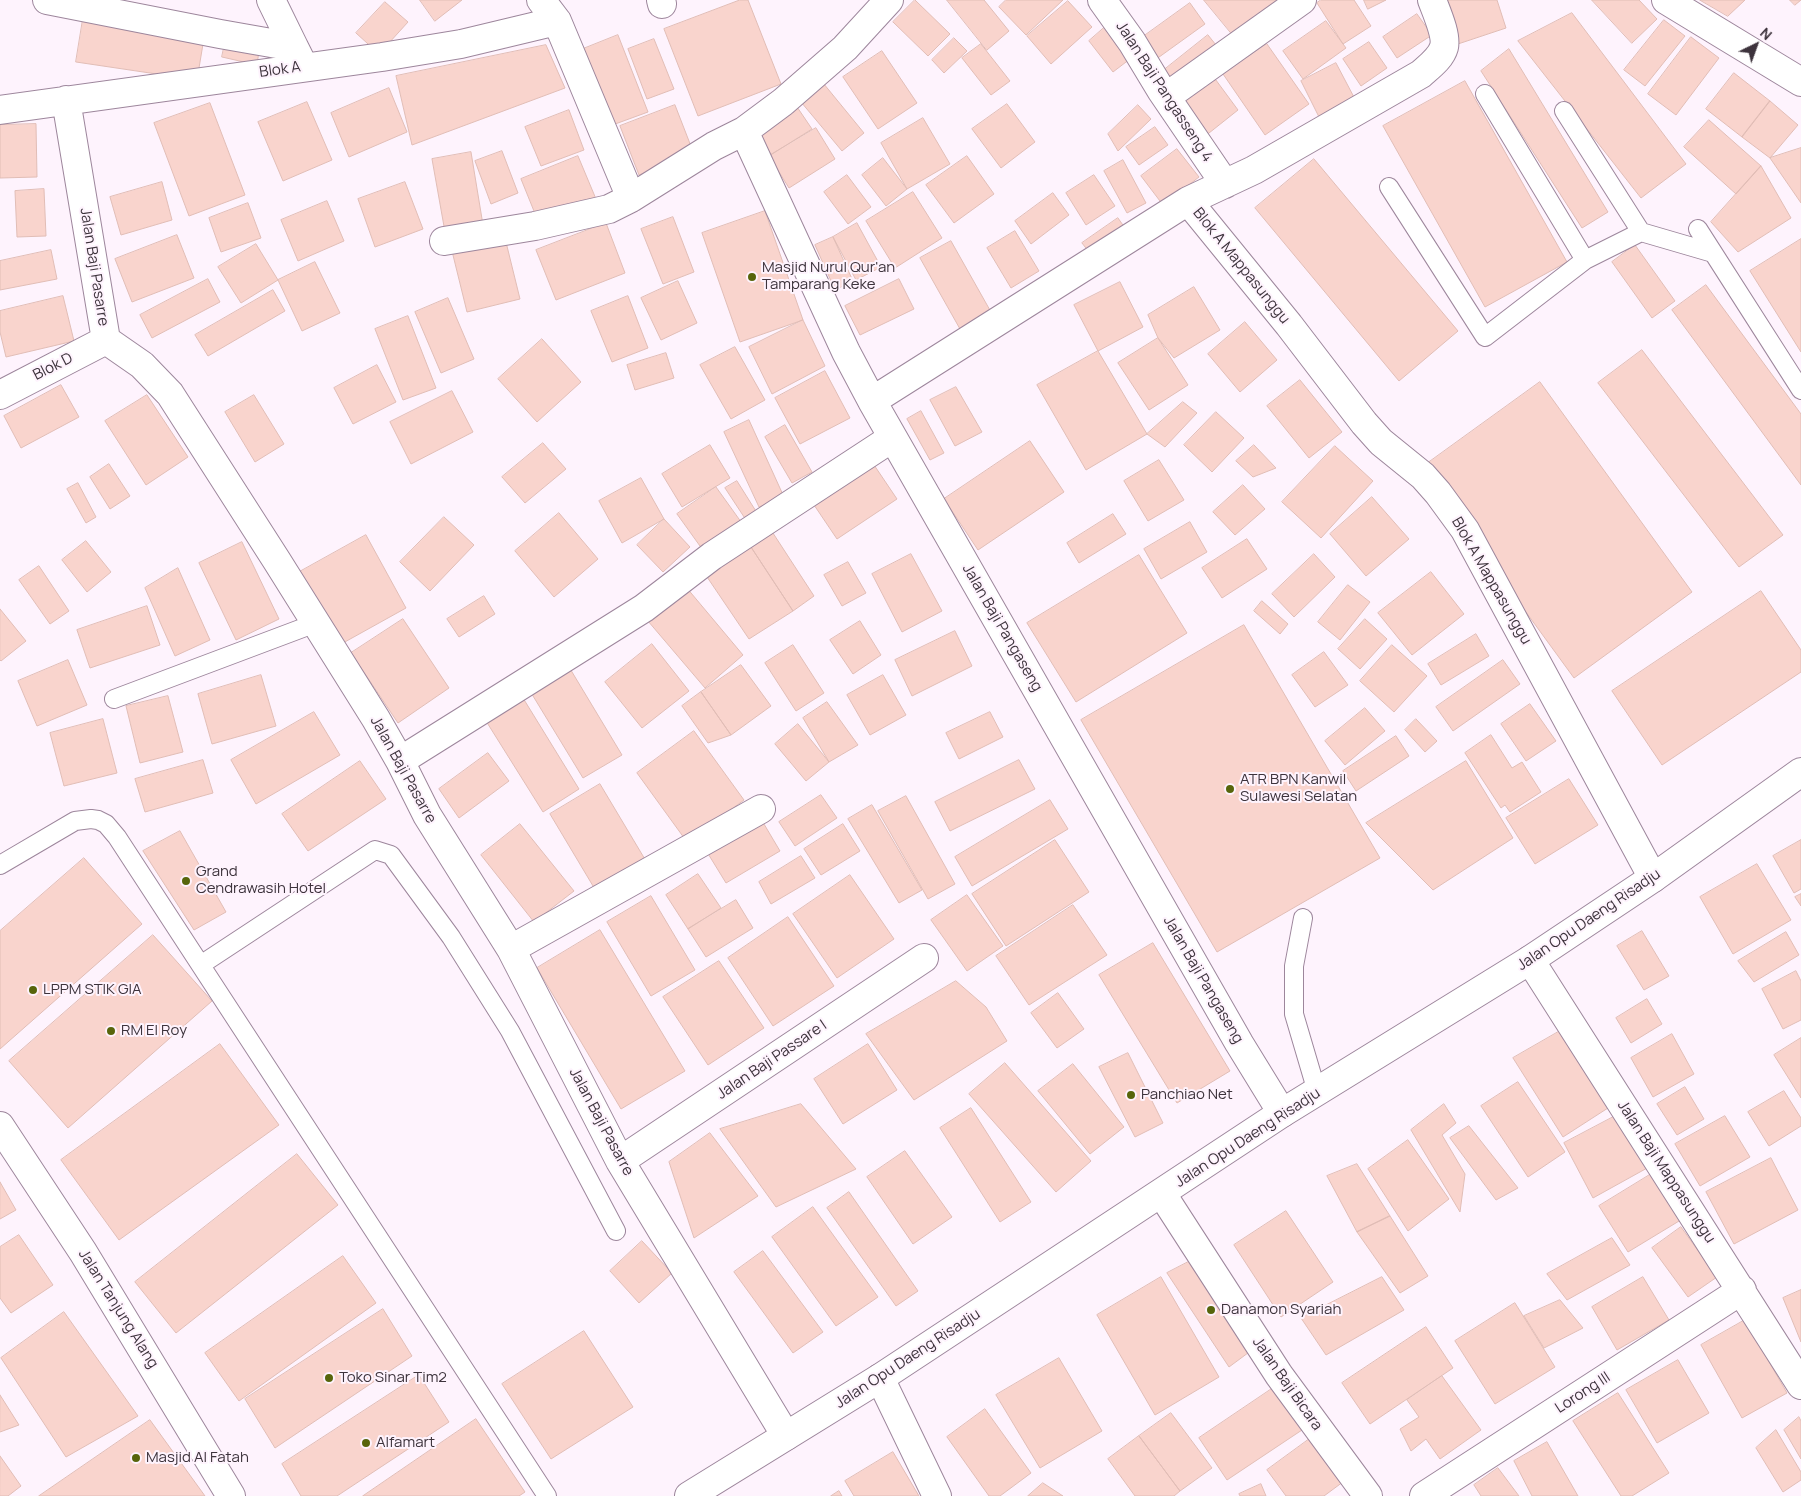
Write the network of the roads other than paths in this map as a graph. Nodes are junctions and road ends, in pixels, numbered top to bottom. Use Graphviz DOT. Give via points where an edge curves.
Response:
graph roads {
  1 [pos="48,0"];
  2 [pos="270,0"];
  3 [pos="541,0"];
  4 [pos="889,0"];
  5 [pos="1102,0"];
  6 [pos="1302,0"];
  7 [pos="1432,0"];
  8 [pos="1666,0"];
  9 [pos="557,21"];
  10 [pos="299,57"];
  11 [pos="1801,82"];
  12 [pos="1485,94"];
  13 [pos="1166,97"];
  14 [pos="66,100"];
  15 [pos="0,110"];
  16 [pos="1564,111"];
  17 [pos="744,131"];
  18 [pos="1225,184"];
  19 [pos="1389,187"];
  20 [pos="631,198"];
  21 [pos="1188,201"];
  22 [pos="1698,230"];
  23 [pos="1641,232"];
  24 [pos="444,241"];
  25 [pos="1712,253"];
  26 [pos="1585,260"];
  27 [pos="106,340"];
  28 [pos="1801,390"];
  29 [pos="0,395"];
  30 [pos="872,402"];
  31 [pos="892,438"];
  32 [pos="316,623"];
  33 [pos="114,699"];
  34 [pos="400,761"];
  35 [pos="1801,772"];
  36 [pos="761,810"];
  37 [pos="0,865"];
  38 [pos="1653,878"];
  39 [pos="1303,918"];
  40 [pos="511,949"];
  41 [pos="924,958"];
  42 [pos="1530,960"];
  43 [pos="202,964"];
  44 [pos="1317,1092"];
  45 [pos="1282,1113"];
  46 [pos="0,1126"];
  47 [pos="620,1161"];
  48 [pos="1162,1194"];
  49 [pos="616,1231"];
  50 [pos="1742,1290"];
  51 [pos="880,1378"];
  52 [pos="1801,1385"];
  53 [pos="786,1436"];
  54 [pos="231,1496"];
  55 [pos="547,1496"];
  56 [pos="689,1496"];
  57 [pos="937,1496"];
  58 [pos="1368,1496"];
  59 [pos="1424,1496"];
  1 -- 10 [label="street" via="210,32"];
  2 -- 10 [label="street"];
  3 -- 9 [label="street"];
  4 -- 17 [label="street" via="838,55"];
  5 -- 13 [label="street, Jalan Baji Pangasseng 4"];
  6 -- 13 [label="street"];
  7 -- 18 [label="street, Blok A Mappasunggu" via="1444,46 1436,61 1421,74 1361,109"];
  8 -- 11 [label="street"];
  9 -- 10 [label="street, Blok A" via="461,44 382,57"];
  9 -- 20 [label="street"];
  10 -- 14 [label="street, Blok A"];
  12 -- 26 [label="lane"];
  13 -- 18 [label="street, Jalan Baji Pangasseng 4"];
  14 -- 15 [label="street, Blok A"];
  14 -- 27 [label="street, Jalan Baji Pasarre"];
  16 -- 23 [label="lane"];
  17 -- 20 [label="street"];
  17 -- 30 [label="street, Jalan Baji Pangaseng"];
  18 -- 21 [label="street, Blok A Mappasunggu"];
  19 -- 26 [label="lane" via="1484,338"];
  20 -- 24 [label="street" via="609,209 535,226"];
  21 -- 30 [label="street, Blok A Mappasunggu"];
  21 -- 38 [label="street, Blok A Mappasunggu" via="1364,423 1381,442 1423,476 1465,530"];
  22 -- 25 [label="lane"];
  23 -- 25 [label="lane"];
  23 -- 26 [label="lane"];
  25 -- 28 [label="lane"];
  27 -- 29 [label="street, Blok D"];
  27 -- 32 [label="street, Jalan Baji Pasarre" via="142,365 170,394"];
  30 -- 31 [label="street, Jalan Baji Pangaseng"];
  31 -- 34 [label="street" via="712,556 644,608"];
  31 -- 45 [label="street, Jalan Baji Pangaseng"];
  32 -- 33 [label="lane"];
  32 -- 34 [label="street, Jalan Baji Pasarre"];
  34 -- 40 [label="street, Jalan Baji Pasarre" via="427,815"];
  35 -- 38 [label="street, Jalan Opu Daeng Risadju"];
  36 -- 40 [label="street"];
  37 -- 43 [label="lane" via="75,821 98,820 117,837"];
  38 -- 42 [label="street, Jalan Opu Daeng Risadju"];
  39 -- 44 [label="lane" via="1294,966 1294,1014"];
  40 -- 47 [label="street, Jalan Baji Pasarre"];
  41 -- 47 [label="street, Jalan Baji Passare I"];
  42 -- 44 [label="street, Jalan Opu Daeng Risadju"];
  42 -- 50 [label="street, Jalan Baji Mappasunggu"];
  43 -- 49 [label="lane" via="375,850 391,854 451,937 510,1031"];
  43 -- 55 [label="lane"];
  44 -- 45 [label="street, Jalan Opu Daeng Risadju"];
  45 -- 48 [label="street, Jalan Opu Daeng Risadju"];
  46 -- 54 [label="street, Jalan Tanjung Alang" via="83,1252"];
  47 -- 53 [label="street, Jalan Baji Pasarre"];
  48 -- 51 [label="street, Jalan Opu Daeng Risadju"];
  48 -- 58 [label="street, Jalan Baji Bicara" via="1279,1375"];
  50 -- 52 [label="street, Jalan Baji Mappasunggu"];
  50 -- 59 [label="street, Lorong III"];
  51 -- 53 [label="street, Jalan Opu Daeng Risadju"];
  51 -- 57 [label="street"];
  53 -- 56 [label="street, Jalan Opu Daeng Risadju"];
}
